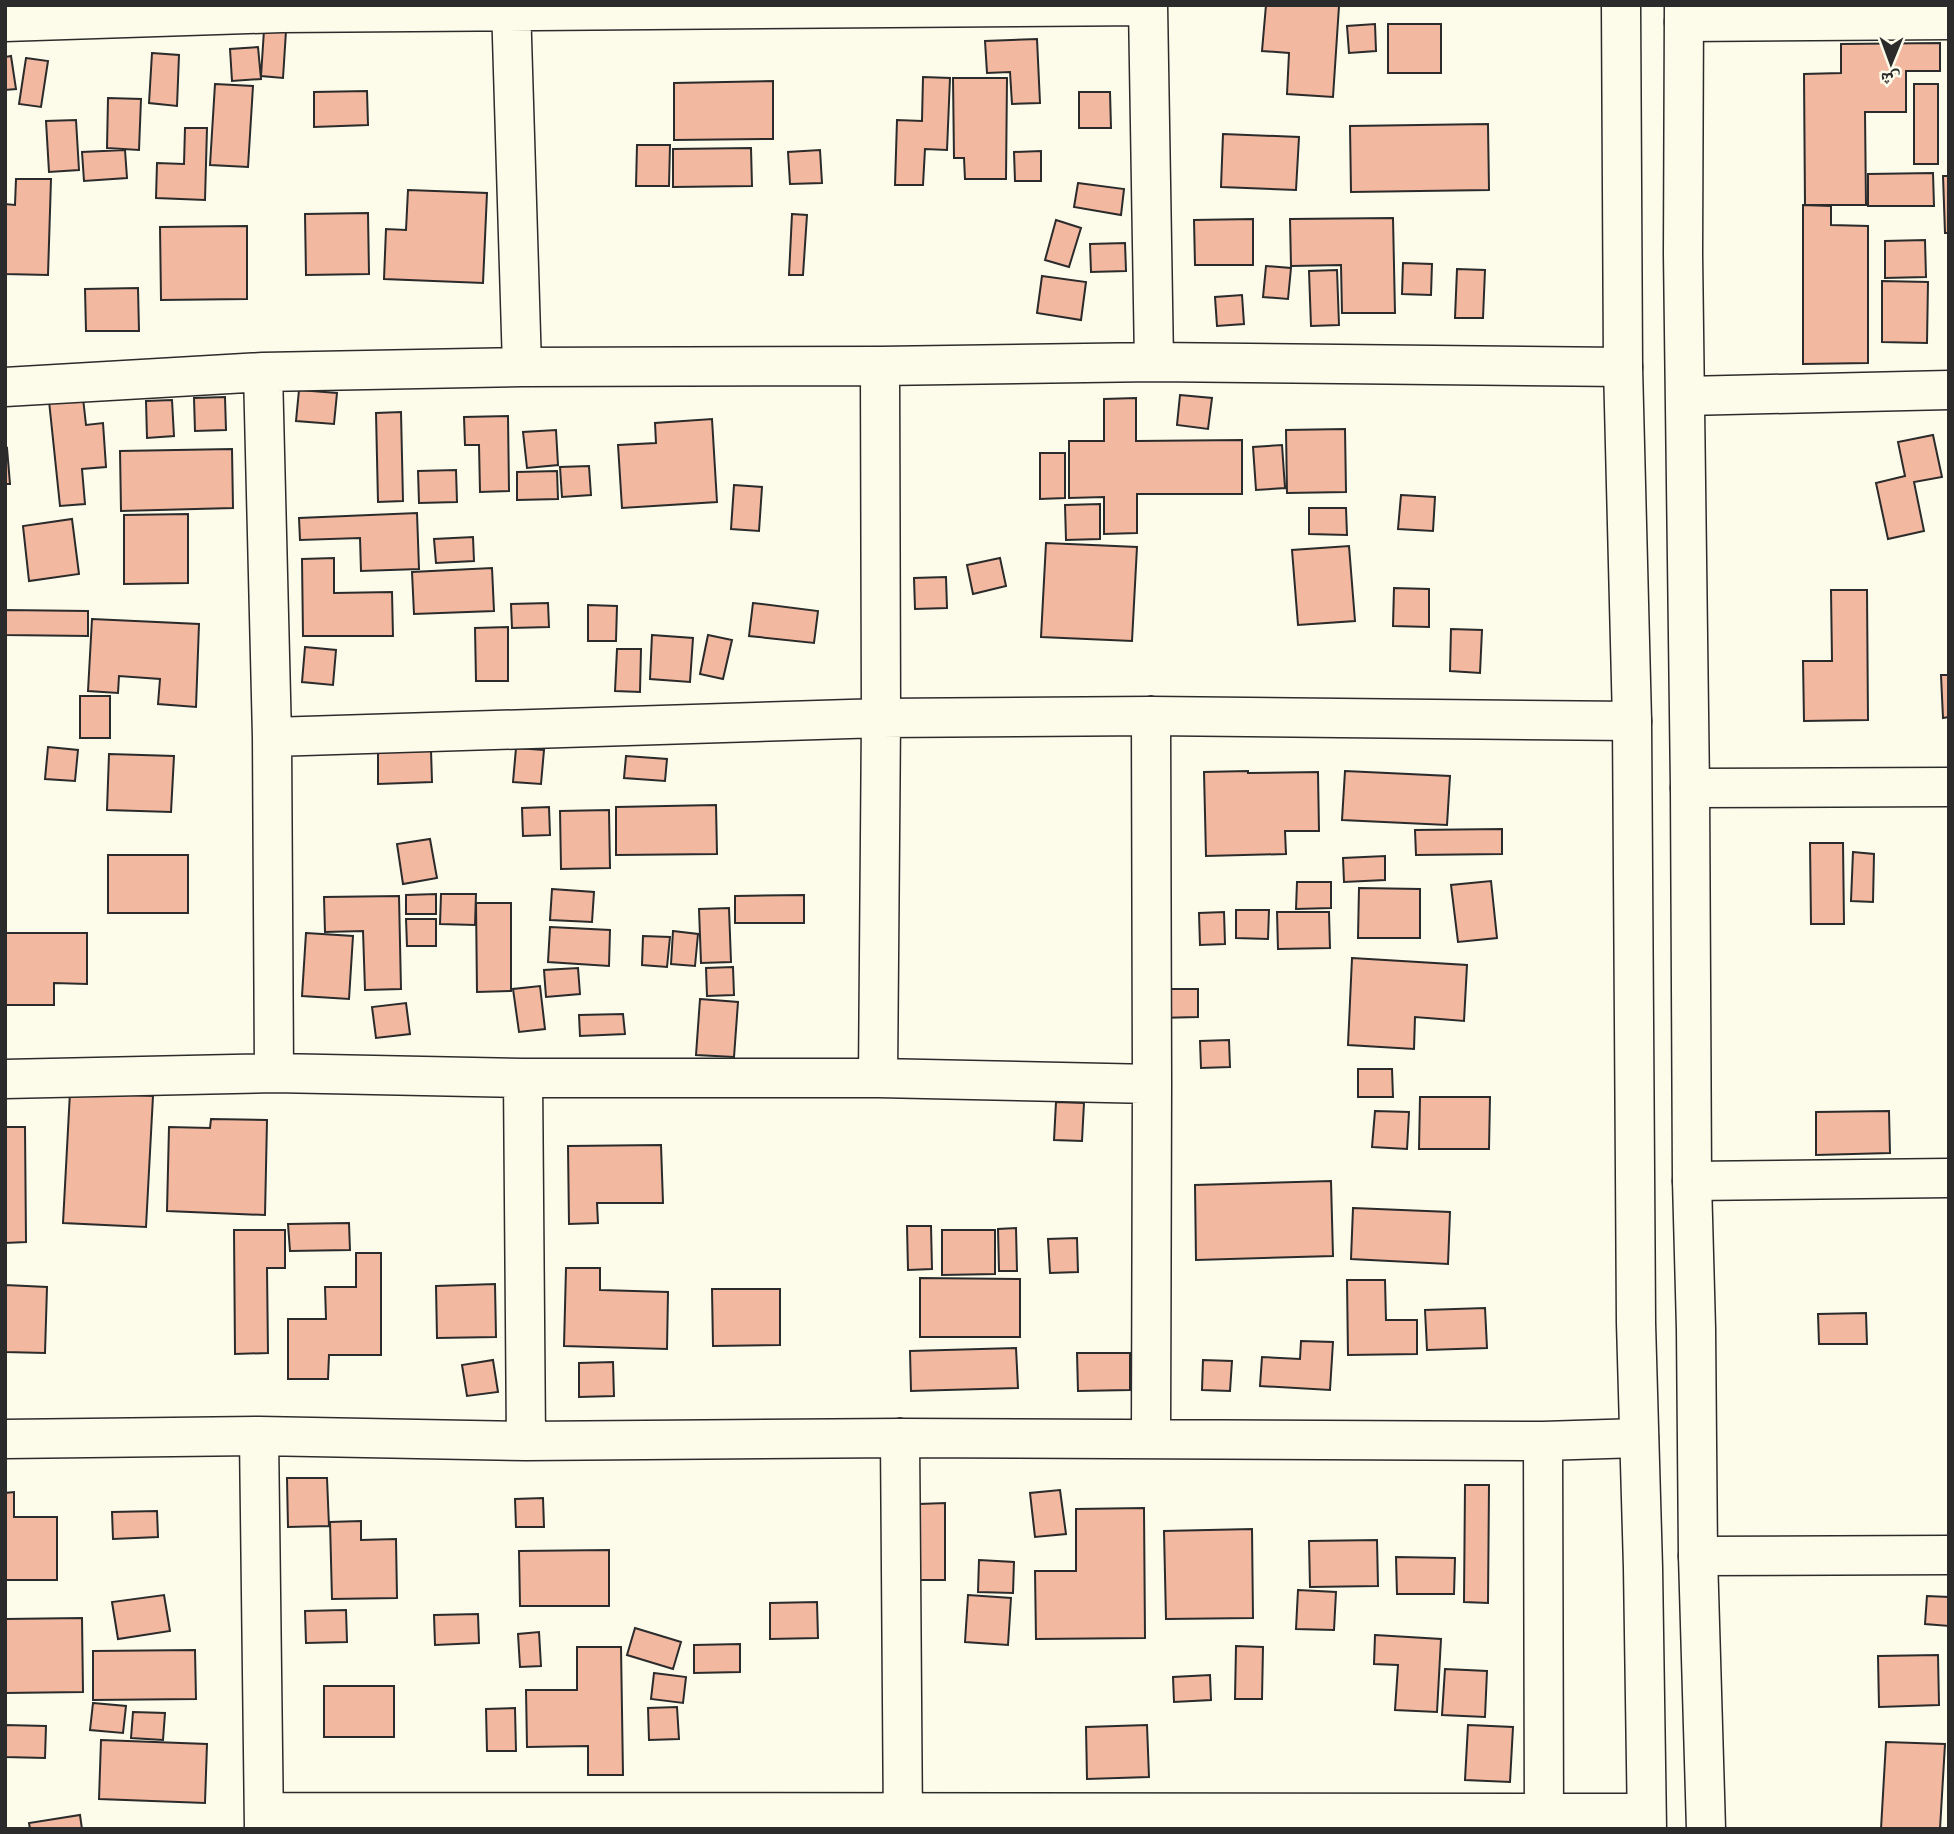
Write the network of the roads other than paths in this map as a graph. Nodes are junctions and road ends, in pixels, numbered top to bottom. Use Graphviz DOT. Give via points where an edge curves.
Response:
graph roads {
  1 [pos="1149,5"];
  2 [pos="1621,5"];
  3 [pos="511,8"];
  4 [pos="281,9"];
  5 [pos="1684,14"];
  6 [pos="1949,20"];
  7 [pos="5,22"];
  8 [pos="1154,362"];
  9 [pos="880,366"];
  10 [pos="522,367"];
  11 [pos="1623,367"];
  12 [pos="263,372"];
  13 [pos="5,387"];
  14 [pos="1949,390"];
  15 [pos="1686,396"];
  16 [pos="1151,716"];
  17 [pos="881,718"];
  18 [pos="1632,721"];
  19 [pos="272,737"];
  20 [pos="1949,787"];
  21 [pos="1690,788"];
  22 [pos="274,1073"];
  23 [pos="523,1078"];
  24 [pos="878,1078"];
  25 [pos="5,1079"];
  26 [pos="1152,1084"];
  27 [pos="1949,1178"];
  28 [pos="1692,1181"];
  29 [pos="259,1436"];
  30 [pos="900,1438"];
  31 [pos="1639,1438"];
  32 [pos="5,1439"];
  33 [pos="1151,1439"];
  34 [pos="526,1441"];
  35 [pos="1543,1441"];
  36 [pos="1949,1555"];
  37 [pos="1698,1556"];
  38 [pos="264,1820"];
  39 [pos="533,1820"];
  40 [pos="903,1821"];
  41 [pos="1544,1821"];
  42 [pos="1646,1821"];
  43 [pos="1706,1829"];
  1 -- 3 [label="street"];
  1 -- 8 [label="street"];
  2 -- 11 [label="street"];
  3 -- 4 [label="street"];
  3 -- 10 [label="street"];
  4 -- 7 [label="street"];
  5 -- 6 [label="street"];
  5 -- 15 [label="street"];
  8 -- 9 [label="street"];
  8 -- 11 [label="street"];
  9 -- 10 [label="street"];
  9 -- 17 [label="street"];
  10 -- 12 [label="street"];
  11 -- 18 [label="street"];
  12 -- 13 [label="street"];
  12 -- 19 [label="street"];
  14 -- 15 [label="street"];
  15 -- 21 [label="street"];
  16 -- 17 [label="street"];
  16 -- 18 [label="street"];
  16 -- 26 [label="street"];
  17 -- 19 [label="street"];
  17 -- 24 [label="street"];
  18 -- 31 [label="street"];
  19 -- 22 [label="street"];
  20 -- 21 [label="street"];
  21 -- 28 [label="street"];
  22 -- 23 [label="street"];
  22 -- 25 [label="street"];
  23 -- 24 [label="street"];
  23 -- 34 [label="street"];
  24 -- 26 [label="street"];
  26 -- 33 [label="street"];
  27 -- 28 [label="street"];
  28 -- 37 [label="street"];
  29 -- 32 [label="street"];
  29 -- 34 [label="street"];
  29 -- 38 [label="street"];
  30 -- 33 [label="street"];
  30 -- 34 [label="street"];
  30 -- 40 [label="street"];
  31 -- 35 [label="street"];
  31 -- 42 [label="street"];
  33 -- 35 [label="street"];
  35 -- 41 [label="street"];
  36 -- 37 [label="street"];
  37 -- 43 [label="street"];
  38 -- 39 [label="street"];
  39 -- 40 [label="street"];
  40 -- 41 [label="street"];
  41 -- 42 [label="street"];
}
